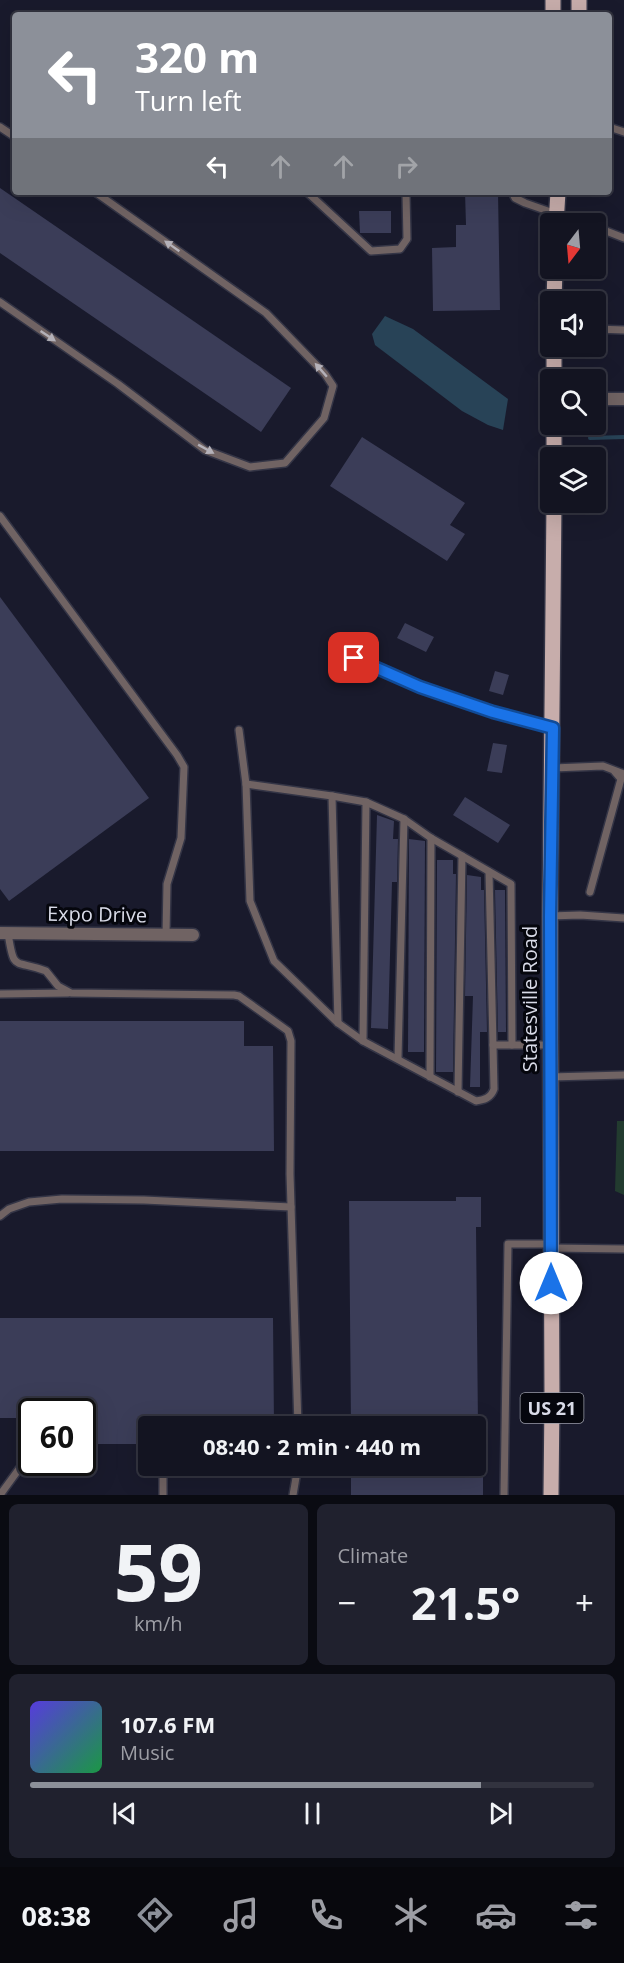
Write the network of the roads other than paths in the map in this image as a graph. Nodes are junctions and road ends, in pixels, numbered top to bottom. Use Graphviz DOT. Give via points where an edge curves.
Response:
graph roads {
  1 [pos="99,195"];
  2 [pos="310,195"];
  3 [pos="406,195"];
  4 [pos="514,195"];
  5 [pos="558,195"];
  6 [pos="546,213"];
  7 [pos="557,213"];
  8 [pos="606,231"];
  9 [pos="624,238"];
  10 [pos="0,302"];
  11 [pos="606,329"];
  12 [pos="624,330"];
  13 [pos="606,399"];
  14 [pos="624,399"];
  15 [pos="554,513"];
  16 [pos="0,516"];
  17 [pos="354,658"];
  18 [pos="553,728"];
  19 [pos="239,730"];
  20 [pos="553,768"];
  21 [pos="615,772"];
  22 [pos="624,774"];
  23 [pos="246,784"];
  24 [pos="332,796"];
  25 [pos="366,802"];
  26 [pos="404,819"];
  27 [pos="431,838"];
  28 [pos="462,856"];
  29 [pos="489,872"];
  30 [pos="590,892"];
  31 [pos="550,916"];
  32 [pos="624,918"];
  33 [pos="4,933"];
  34 [pos="166,934"];
  35 [pos="193,935"];
  36 [pos="70,993"];
  37 [pos="0,994"];
  38 [pos="338,1023"];
  39 [pos="363,1041"];
  40 [pos="493,1045"];
  41 [pos="512,1045"];
  42 [pos="550,1045"];
  43 [pos="398,1059"];
  44 [pos="624,1075"];
  45 [pos="430,1077"];
  46 [pos="550,1077"];
  47 [pos="458,1092"];
  48 [pos="291,1207"];
  49 [pos="0,1216"];
  50 [pos="551,1246"];
  51 [pos="624,1249"];
  52 [pos="298,1416"];
  53 [pos="18,1471"];
  54 [pos="163,1476"];
  55 [pos="296,1476"];
  56 [pos="0,1495"];
  57 [pos="164,1495"];
  58 [pos="293,1495"];
  59 [pos="504,1495"];
  60 [pos="551,1495"];
  10 -- 1 [label="lane, one-way" via="206,450 249,467 285,463 324,418 333,386 325,374 266,313"];
  2 -- 3 [label="lane" via="371,251 400,249 407,239"];
  4 -- 6 [label="lane"];
  5 -- 7 [label="main road"];
  8 -- 9 [label="lane"];
  11 -- 12 [label="lane"];
  13 -- 14 [label="street"];
  15 -- 18 [label="main road, Statesville Road / US 21"];
  16 -- 34 [label="lane" via="184,767 181,838 167,884"];
  17 -- 18 [label="lane" via="420,687"];
  18 -- 20 [label="main road, Statesville Road / US 21"];
  19 -- 23 [label="lane"];
  20 -- 21 [label="lane" via="603,766"];
  20 -- 31 [label="main road, Statesville Road / US 21"];
  21 -- 22 [label="lane"];
  21 -- 30 [label="lane" via="621,779"];
  23 -- 24 [label="lane"];
  23 -- 38 [label="lane" via="250,901 274,961"];
  24 -- 25 [label="lane"];
  24 -- 38 [label="lane"];
  25 -- 26 [label="lane"];
  25 -- 39 [label="lane"];
  26 -- 27 [label="lane"];
  26 -- 43 [label="lane"];
  27 -- 28 [label="lane"];
  27 -- 45 [label="lane"];
  28 -- 29 [label="lane"];
  28 -- 47 [label="lane"];
  29 -- 40 [label="lane"];
  29 -- 41 [label="lane" via="511,884"];
  31 -- 32 [label="lane"];
  31 -- 42 [label="main road, Statesville Road / US 21"];
  33 -- 34 [label="street, Expo Drive"];
  33 -- 36 [label="lane" via="11,955 20,966 46,970 58,986"];
  34 -- 35 [label="street, Expo Drive"];
  36 -- 37 [label="lane"];
  36 -- 48 [label="lane" via="234,995 288,1031"];
  38 -- 39 [label="lane"];
  39 -- 43 [label="lane"];
  40 -- 41 [label="lane"];
  40 -- 47 [label="lane" via="492,1095 476,1101"];
  41 -- 42 [label="lane"];
  42 -- 46 [label="main road, Statesville Road / US 21"];
  43 -- 45 [label="lane"];
  44 -- 46 [label="lane"];
  45 -- 47 [label="lane"];
  46 -- 50 [label="main road, Statesville Road / US 21"];
  48 -- 49 [label="lane" via="62,1198 29,1202"];
  48 -- 52 [label="lane"];
  50 -- 51 [label="lane"];
  50 -- 59 [label="lane" via="508,1244"];
  50 -- 60 [label="main road, Statesville Road / US 21"];
  53 -- 56 [label="lane"];
  54 -- 57 [label="lane"];
  55 -- 58 [label="lane"];
}
